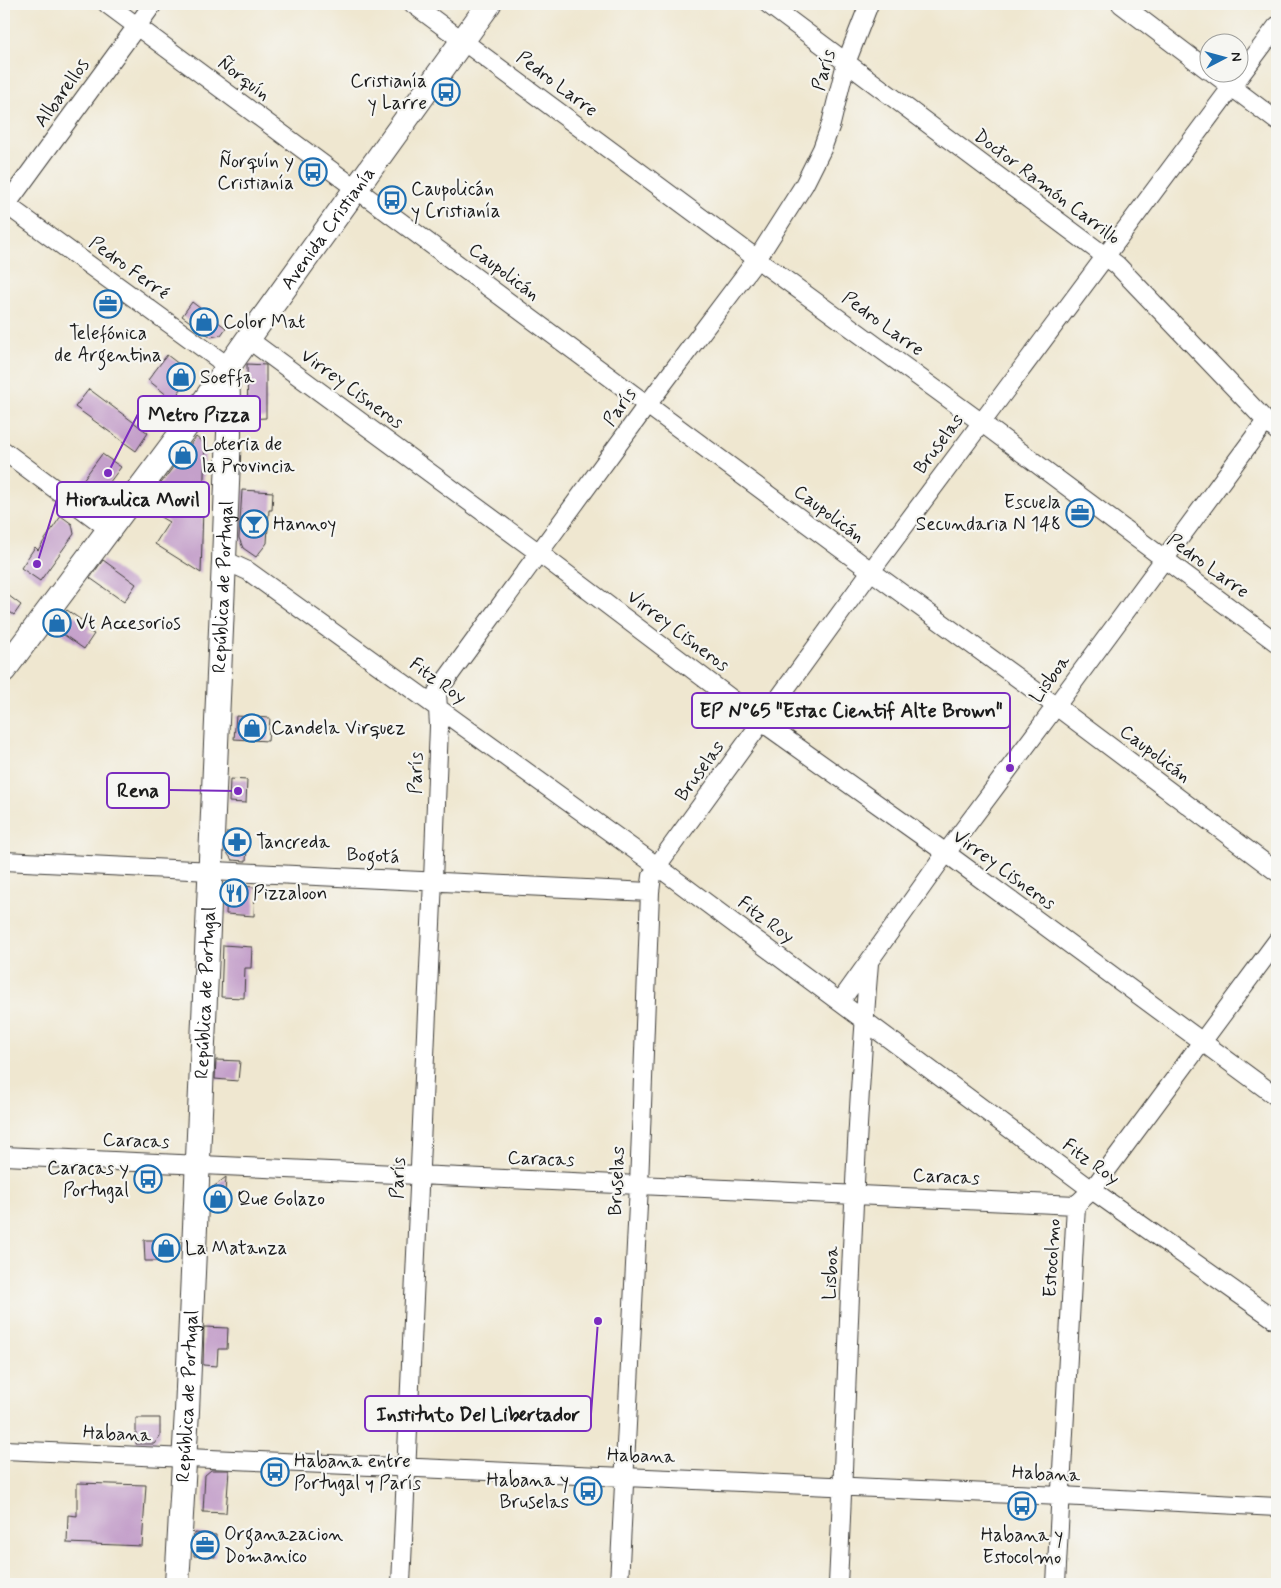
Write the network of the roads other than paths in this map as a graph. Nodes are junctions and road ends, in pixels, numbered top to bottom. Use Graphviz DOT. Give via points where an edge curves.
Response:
graph roads {
  1 [pos="108,4"];
  2 [pos="153,4"];
  3 [pos="413,4"];
  4 [pos="489,4"];
  5 [pos="768,4"];
  6 [pos="869,4"];
  7 [pos="1121,4"];
  8 [pos="138,26"];
  9 [pos="1277,26"];
  10 [pos="463,41"];
  11 [pos="1198,62"];
  12 [pos="846,63"];
  13 [pos="1225,82"];
  14 [pos="1232,87"];
  15 [pos="1277,121"];
  16 [pos="356,189"];
  17 [pos="5,205"];
  18 [pos="1105,256"];
  19 [pos="757,259"];
  20 [pos="248,339"];
  21 [pos="227,370"];
  22 [pos="648,405"];
  23 [pos="982,423"];
  24 [pos="1272,426"];
  25 [pos="4,451"];
  26 [pos="109,529"];
  27 [pos="539,553"];
  28 [pos="224,560"];
  29 [pos="1164,560"];
  30 [pos="870,571"];
  31 [pos="1277,644"];
  32 [pos="4,670"];
  33 [pos="1056,706"];
  34 [pos="438,707"];
  35 [pos="762,722"];
  36 [pos="946,853"];
  37 [pos="4,862"];
  38 [pos="657,866"];
  39 [pos="210,870"];
  40 [pos="1277,872"];
  41 [pos="433,880"];
  42 [pos="650,892"];
  43 [pos="1277,941"];
  44 [pos="868,963"];
  45 [pos="840,1002"];
  46 [pos="864,1020"];
  47 [pos="1202,1041"];
  48 [pos="1277,1097"];
  49 [pos="4,1156"];
  50 [pos="197,1164"];
  51 [pos="419,1176"];
  52 [pos="638,1185"];
  53 [pos="1092,1190"];
  54 [pos="856,1194"];
  55 [pos="1076,1205"];
  56 [pos="1277,1321"];
  57 [pos="4,1450"];
  58 [pos="184,1458"];
  59 [pos="406,1467"];
  60 [pos="623,1477"];
  61 [pos="843,1486"];
  62 [pos="1061,1496"];
  63 [pos="1277,1507"];
  64 [pos="177,1584"];
  65 [pos="401,1584"];
  66 [pos="618,1584"];
  67 [pos="838,1584"];
  68 [pos="1056,1584"];
  1 -- 8 [label="street, Ñorquín"];
  2 -- 8 [label="street, Albarellos"];
  3 -- 10 [label="street, Pedro Larre"];
  4 -- 10 [label="main road, Avenida Cristianía"];
  5 -- 12 [label="street, Doctor Ramón Carrillo"];
  6 -- 12 [label="street, París"];
  7 -- 11 [label="street"];
  8 -- 16 [label="street, Ñorquín"];
  8 -- 17 [label="street, Albarellos"];
  9 -- 14 [label="street, Bruselas"];
  10 -- 16 [label="main road, Avenida Cristianía"];
  10 -- 19 [label="street, Pedro Larre"];
  12 -- 18 [label="street, Doctor Ramón Carrillo"];
  12 -- 19 [label="street, París" via="831,124 813,169"];
  13 -- 14 [label="street"];
  14 -- 15 [label="street"];
  14 -- 18 [label="street, Bruselas"];
  16 -- 20 [label="main road, Avenida Cristianía"];
  16 -- 22 [label="street, Caupolicán"];
  17 -- 21 [label="street, Pedro Ferré" via="218,359"];
  18 -- 23 [label="street, Bruselas"];
  18 -- 24 [label="street, Doctor Ramón Carrillo"];
  19 -- 22 [label="street, París"];
  19 -- 23 [label="street, Pedro Larre"];
  20 -- 21 [label="main road, Avenida Cristianía"];
  20 -- 27 [label="street, Virrey Cisneros"];
  21 -- 26 [label="main road, Avenida Cristianía"];
  21 -- 28 [label="main road, República de Portugal" via="229,433"];
  22 -- 27 [label="street, París"];
  22 -- 30 [label="street, Caupolicán"];
  23 -- 29 [label="street, Pedro Larre"];
  23 -- 30 [label="street, Bruselas"];
  24 -- 29 [label="street, Lisboa"];
  25 -- 26 [label="street"];
  26 -- 32 [label="main road, Avenida Cristianía"];
  27 -- 34 [label="street, París" via="437,692"];
  27 -- 35 [label="street, Virrey Cisneros"];
  28 -- 34 [label="street, Fitz Roy" via="248,571"];
  28 -- 39 [label="main road, República de Portugal"];
  29 -- 31 [label="street, Pedro Larre"];
  29 -- 33 [label="street, Lisboa"];
  30 -- 33 [label="street, Caupolicán"];
  30 -- 35 [label="street, Bruselas"];
  33 -- 36 [label="street, Lisboa"];
  33 -- 40 [label="street, Caupolicán"];
  34 -- 38 [label="street, Fitz Roy"];
  34 -- 41 [label="street, París"];
  35 -- 36 [label="street, Virrey Cisneros"];
  35 -- 38 [label="street, Bruselas"];
  36 -- 44 [label="street, Lisboa"];
  36 -- 47 [label="street, Virrey Cisneros"];
  37 -- 39 [label="street, Bogotá"];
  38 -- 42 [label="street, Bruselas"];
  38 -- 45 [label="street, Fitz Roy"];
  39 -- 41 [label="street, Bogotá"];
  39 -- 50 [label="main road, República de Portugal"];
  41 -- 42 [label="street, Bogotá"];
  41 -- 51 [label="street, París"];
  42 -- 52 [label="street, Bruselas"];
  43 -- 47 [label="street, Estocolmo"];
  44 -- 45 [label="street, Lisboa"];
  44 -- 46 [label="street, Lisboa"];
  45 -- 46 [label="street, Fitz Roy"];
  46 -- 53 [label="street, Fitz Roy"];
  46 -- 54 [label="street, Lisboa"];
  47 -- 48 [label="street, Virrey Cisneros"];
  47 -- 53 [label="street, Estocolmo"];
  49 -- 50 [label="street, Caracas"];
  50 -- 51 [label="street, Caracas"];
  50 -- 58 [label="main road, República de Portugal"];
  51 -- 52 [label="street, Caracas"];
  51 -- 59 [label="street, París"];
  52 -- 54 [label="street, Caracas"];
  52 -- 60 [label="street, Bruselas"];
  53 -- 55 [label="street, Estocolmo"];
  53 -- 56 [label="street, Fitz Roy"];
  54 -- 55 [label="street, Caracas"];
  54 -- 61 [label="street, Lisboa"];
  55 -- 62 [label="street, Estocolmo"];
  57 -- 58 [label="street, Habana"];
  58 -- 59 [label="street, Habana"];
  58 -- 64 [label="main road, República de Portugal"];
  59 -- 60 [label="street, Habana"];
  59 -- 65 [label="street, París"];
  60 -- 61 [label="street, Habana"];
  60 -- 66 [label="street, Bruselas"];
  61 -- 62 [label="street, Habana"];
  61 -- 67 [label="street, Lisboa"];
  62 -- 63 [label="street, Habana"];
  62 -- 68 [label="street, Estocolmo"];
}
